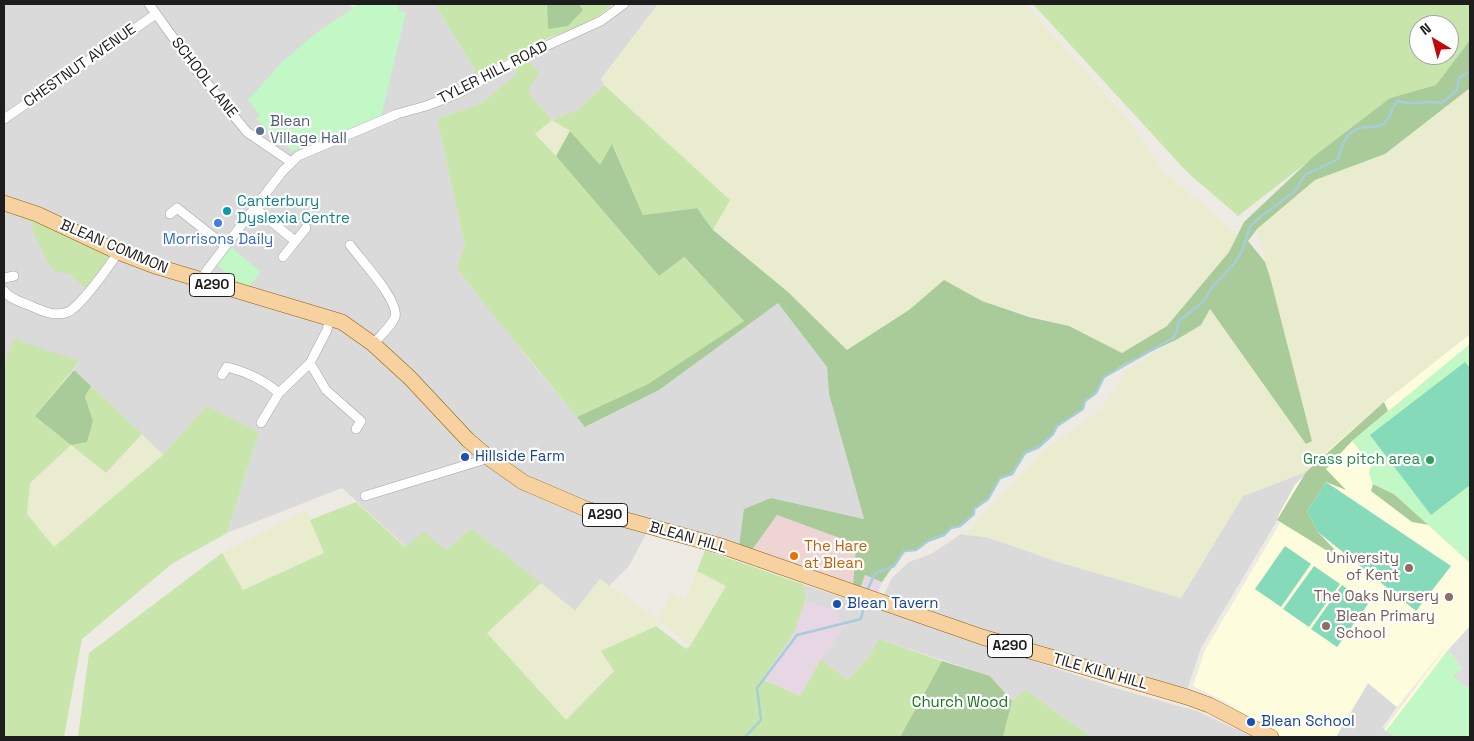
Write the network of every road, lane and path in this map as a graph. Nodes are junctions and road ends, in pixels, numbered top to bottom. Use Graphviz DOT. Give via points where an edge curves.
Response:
graph roads {
  1 [pos="149,4"];
  2 [pos="624,4"];
  3 [pos="156,14"];
  4 [pos="4,119"];
  5 [pos="291,162"];
  6 [pos="4,203"];
  7 [pos="254,208"];
  8 [pos="170,214"];
  9 [pos="306,228"];
  10 [pos="296,241"];
  11 [pos="350,245"];
  12 [pos="225,246"];
  13 [pos="118,252"];
  14 [pos="282,257"];
  15 [pos="14,276"];
  16 [pos="4,278"];
  17 [pos="202,282"];
  18 [pos="4,291"];
  19 [pos="330,318"];
  20 [pos="373,344"];
  21 [pos="310,363"];
  22 [pos="222,375"];
  23 [pos="410,378"];
  24 [pos="279,393"];
  25 [pos="261,423"];
  26 [pos="356,429"];
  27 [pos="489,458"];
  28 [pos="365,496"];
  29 [pos="837,588"];
  30 [pos="1271,737"];
  1 -- 3 [label="street, SCHOOL LANE"];
  2 -- 5 [label="street, TYLER HILL ROAD" via="595,24 524,56 457,94 397,114 298,156"];
  3 -- 4 [label="street, CHESTNUT AVENUE"];
  3 -- 5 [label="street, SCHOOL LANE" via="247,132"];
  5 -- 7 [label="street, TYLER HILL ROAD"];
  6 -- 13 [label="main road, BLEAN COMMON / A290" via="37,214"];
  7 -- 10 [label="street"];
  7 -- 12 [label="street, TYLER HILL ROAD"];
  8 -- 12 [label="street" via="177,208"];
  9 -- 10 [label="street"];
  10 -- 14 [label="street"];
  11 -- 20 [label="street" via="380,282 394,306 392,322"];
  12 -- 17 [label="street, TYLER HILL ROAD"];
  13 -- 17 [label="main road, BLEAN COMMON / A290"];
  13 -- 18 [label="street" via="89,291 68,312 47,313 10,297"];
  15 -- 16 [label="street"];
  17 -- 19 [label="main road, BLEAN COMMON / A290"];
  19 -- 20 [label="main road, BLEAN COMMON / A290" via="342,322"];
  19 -- 21 [label="street"];
  20 -- 23 [label="main road, BLEAN COMMON / A290"];
  21 -- 24 [label="street"];
  21 -- 26 [label="street" via="326,390 361,421"];
  22 -- 24 [label="street" via="227,367 242,370"];
  23 -- 27 [label="main road, BLEAN HILL / A290"];
  24 -- 25 [label="street"];
  27 -- 28 [label="street"];
  27 -- 29 [label="main road, BLEAN HILL / A290" via="523,482 586,510 721,546"];
  29 -- 30 [label="main road, TILE KILN HILL / A290" via="982,637 1187,697"];
}
